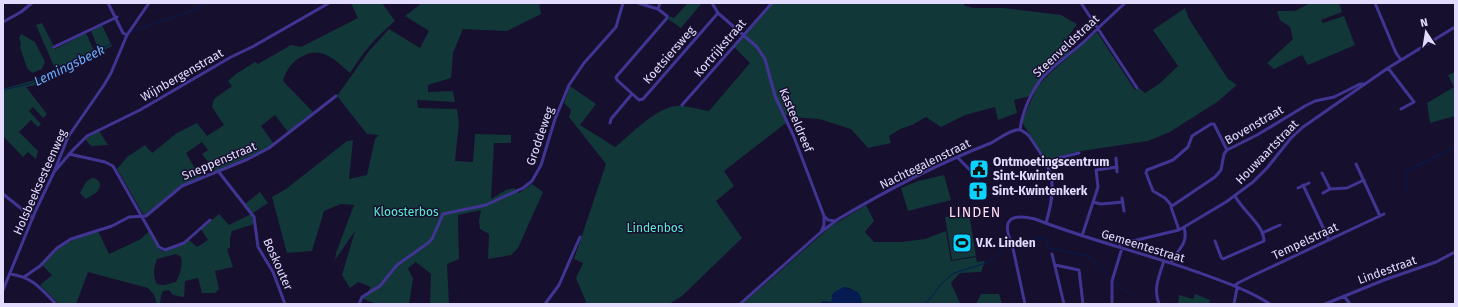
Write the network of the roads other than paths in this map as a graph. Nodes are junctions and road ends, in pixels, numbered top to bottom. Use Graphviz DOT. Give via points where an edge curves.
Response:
graph roads {
  1 [pos="32,3"];
  2 [pos="108,3"];
  3 [pos="149,3"];
  4 [pos="329,3"];
  5 [pos="623,3"];
  6 [pos="638,3"];
  7 [pos="660,3"];
  8 [pos="712,3"];
  9 [pos="772,3"];
  10 [pos="1081,3"];
  11 [pos="1124,3"];
  12 [pos="1375,3"];
  13 [pos="658,9"];
  14 [pos="718,13"];
  15 [pos="117,17"];
  16 [pos="3,22"];
  17 [pos="1455,27"];
  18 [pos="1098,28"];
  19 [pos="126,34"];
  20 [pos="743,35"];
  21 [pos="54,47"];
  22 [pos="1401,60"];
  23 [pos="1388,68"];
  24 [pos="1365,84"];
  25 [pos="1137,88"];
  26 [pos="632,94"];
  27 [pos="336,96"];
  28 [pos="682,105"];
  29 [pos="1401,110"];
  30 [pos="610,123"];
  31 [pos="1020,130"];
  32 [pos="1228,150"];
  33 [pos="1079,152"];
  34 [pos="69,154"];
  35 [pos="957,157"];
  36 [pos="1116,158"];
  37 [pos="1046,161"];
  38 [pos="57,162"];
  39 [pos="62,162"];
  40 [pos="1356,164"];
  41 [pos="1117,168"];
  42 [pos="218,171"];
  43 [pos="54,172"];
  44 [pos="1117,172"];
  45 [pos="1322,173"];
  46 [pos="978,178"];
  47 [pos="1364,180"];
  48 [pos="1308,183"];
  49 [pos="1303,185"];
  50 [pos="1298,188"];
  51 [pos="1330,189"];
  52 [pos="1323,193"];
  53 [pos="3,194"];
  54 [pos="1235,196"];
  55 [pos="1093,202"];
  56 [pos="1172,206"];
  57 [pos="1124,211"];
  58 [pos="1384,214"];
  59 [pos="1380,216"];
  60 [pos="142,217"];
  61 [pos="32,218"];
  62 [pos="210,220"];
  63 [pos="827,223"];
  64 [pos="1046,223"];
  65 [pos="1280,225"];
  66 [pos="1184,227"];
  67 [pos="1179,230"];
  68 [pos="1262,232"];
  69 [pos="1082,236"];
  70 [pos="580,237"];
  71 [pos="1215,240"];
  72 [pos="1329,240"];
  73 [pos="1130,242"];
  74 [pos="1121,246"];
  75 [pos="1126,250"];
  76 [pos="1455,252"];
  77 [pos="1052,254"];
  78 [pos="1164,261"];
  79 [pos="1171,263"];
  80 [pos="1055,265"];
  81 [pos="10,274"];
  82 [pos="24,277"];
  83 [pos="1236,287"];
  84 [pos="3,290"];
  85 [pos="1344,296"];
  86 [pos="56,304"];
  87 [pos="285,304"];
  88 [pos="359,304"];
  89 [pos="545,304"];
  90 [pos="740,304"];
  91 [pos="1025,304"];
  92 [pos="1064,304"];
  93 [pos="1083,304"];
  94 [pos="1112,304"];
  95 [pos="1159,304"];
  96 [pos="1234,304"];
  97 [pos="1270,304"];
  98 [pos="1325,304"];
  99 [pos="1350,304"];
  1 -- 16 [label="street"];
  2 -- 15 [label="street"];
  3 -- 19 [label="street, Holsbeeksesteenweg"];
  4 -- 34 [label="street, Wijnbergenstraat" via="140,110 87,136"];
  5 -- 88 [label="street, Groddeweg" via="616,27 572,80 555,119 541,165 532,181 523,188 486,205 443,214 432,239 397,265 380,286 364,295"];
  6 -- 13 [label="street"];
  7 -- 13 [label="street"];
  8 -- 14 [label="street, Kasteeldreef"];
  9 -- 20 [label="street, Kortrijkstraat"];
  10 -- 18 [label="street"];
  11 -- 18 [label="street, Steenveldstraat"];
  12 -- 22 [label="street"];
  13 -- 26 [label="street, Koetsiersweg" via="667,16 667,20 616,77"];
  14 -- 20 [label="street, Kasteeldreef"];
  14 -- 26 [label="street, Koetsiersweg" via="643,99 639,100"];
  15 -- 19 [label="street" via="123,33"];
  15 -- 21 [label="street"];
  17 -- 22 [label="street, Houwaartstraat"];
  18 -- 25 [label="street"];
  18 -- 31 [label="street, Steenveldstraat" via="1043,77 1030,98"];
  19 -- 38 [label="street, Holsbeeksesteenweg" via="111,73 70,132"];
  20 -- 28 [label="street, Kortrijkstraat"];
  20 -- 63 [label="street, Kasteeldreef" via="762,53 767,63 775,96"];
  22 -- 23 [label="street, Houwaartstraat"];
  23 -- 24 [label="street, Houwaartstraat"];
  23 -- 29 [label="street" via="1414,102"];
  24 -- 32 [label="street, Bovenstraat" via="1334,97 1314,101"];
  24 -- 54 [label="street, Houwaartstraat" via="1299,130 1261,174"];
  26 -- 30 [label="street" via="610,119"];
  27 -- 42 [label="street, Sneppenstraat" via="269,148"];
  31 -- 35 [label="street, Nachtegalenstraat" via="1012,131"];
  31 -- 37 [label="street" via="1029,136"];
  32 -- 56 [label="street, Bovenstraat" via="1224,154 1221,170 1215,177"];
  32 -- 56 [label="street" via="1214,124 1211,124 1192,136 1188,147 1173,160 1147,170 1153,191"];
  33 -- 37 [label="street"];
  34 -- 39 [label="street, Wijnbergenstraat"];
  34 -- 60 [label="street" via="113,166"];
  35 -- 46 [label="street"];
  35 -- 63 [label="street, Nachtegalenstraat" via="873,199 834,223"];
  36 -- 41 [label="street"];
  37 -- 64 [label="street" via="1053,187"];
  38 -- 39 [label="street"];
  38 -- 43 [label="street, Holsbeeksesteenweg"];
  39 -- 43 [label="street, Wijnbergenstraat"];
  40 -- 47 [label="street"];
  41 -- 44 [label="street"];
  41 -- 55 [label="street" via="1096,170 1098,187"];
  42 -- 60 [label="street, Sneppenstraat" via="182,186 150,214"];
  42 -- 87 [label="street, Boskouter" via="254,217 258,247 273,272"];
  43 -- 61 [label="street, Holsbeeksesteenweg"];
  45 -- 51 [label="street"];
  47 -- 51 [label="street" via="1347,188"];
  47 -- 59 [label="street"];
  48 -- 49 [label="street"];
  49 -- 50 [label="street"];
  49 -- 72 [label="street"];
  51 -- 52 [label="street"];
  53 -- 61 [label="street"];
  54 -- 66 [label="street, Houwaartstraat"];
  54 -- 68 [label="street"];
  55 -- 57 [label="street" via="1101,204 1123,200"];
  55 -- 69 [label="street"];
  56 -- 67 [label="street"];
  58 -- 59 [label="street, Tempelstraat"];
  59 -- 72 [label="street, Tempelstraat"];
  60 -- 62 [label="street" via="159,247 165,250 184,243"];
  60 -- 82 [label="street, Sneppenstraat" via="128,217 112,226 71,239"];
  61 -- 81 [label="street, Holsbeeksesteenweg"];
  63 -- 90 [label="street, Nachtegalenstraat" via="821,232"];
  64 -- 69 [label="street, Gemeentestraat"];
  64 -- 91 [label="street, Gemeentestraat" via="1028,217 1008,220 1009,239"];
  65 -- 68 [label="street"];
  66 -- 67 [label="street, Houwaartstraat"];
  66 -- 79 [label="street" via="1184,244"];
  67 -- 73 [label="street, Houwaartstraat"];
  68 -- 71 [label="street" via="1265,239 1263,243 1223,259"];
  69 -- 74 [label="street, Gemeentestraat"];
  70 -- 89 [label="street" via="558,286"];
  72 -- 83 [label="street, Tempelstraat" via="1245,280"];
  73 -- 74 [label="street, Houwaartstraat"];
  73 -- 75 [label="street"];
  74 -- 75 [label="street, Gemeentestraat"];
  74 -- 94 [label="street" via="1112,281"];
  75 -- 78 [label="street, Gemeentestraat"];
  76 -- 85 [label="street, Lindestraat"];
  77 -- 80 [label="street"];
  78 -- 79 [label="street, Gemeentestraat"];
  78 -- 95 [label="street" via="1157,282"];
  79 -- 83 [label="street, Gemeentestraat"];
  80 -- 92 [label="street"];
  80 -- 93 [label="street" via="1079,270"];
  81 -- 82 [label="street"];
  81 -- 84 [label="street, Holsbeeksesteenweg"];
  82 -- 86 [label="street" via="32,281"];
  83 -- 96 [label="street"];
  83 -- 97 [label="street, Gemeentestraat"];
  85 -- 98 [label="street, Lindestraat"];
  85 -- 99 [label="street"];
}
